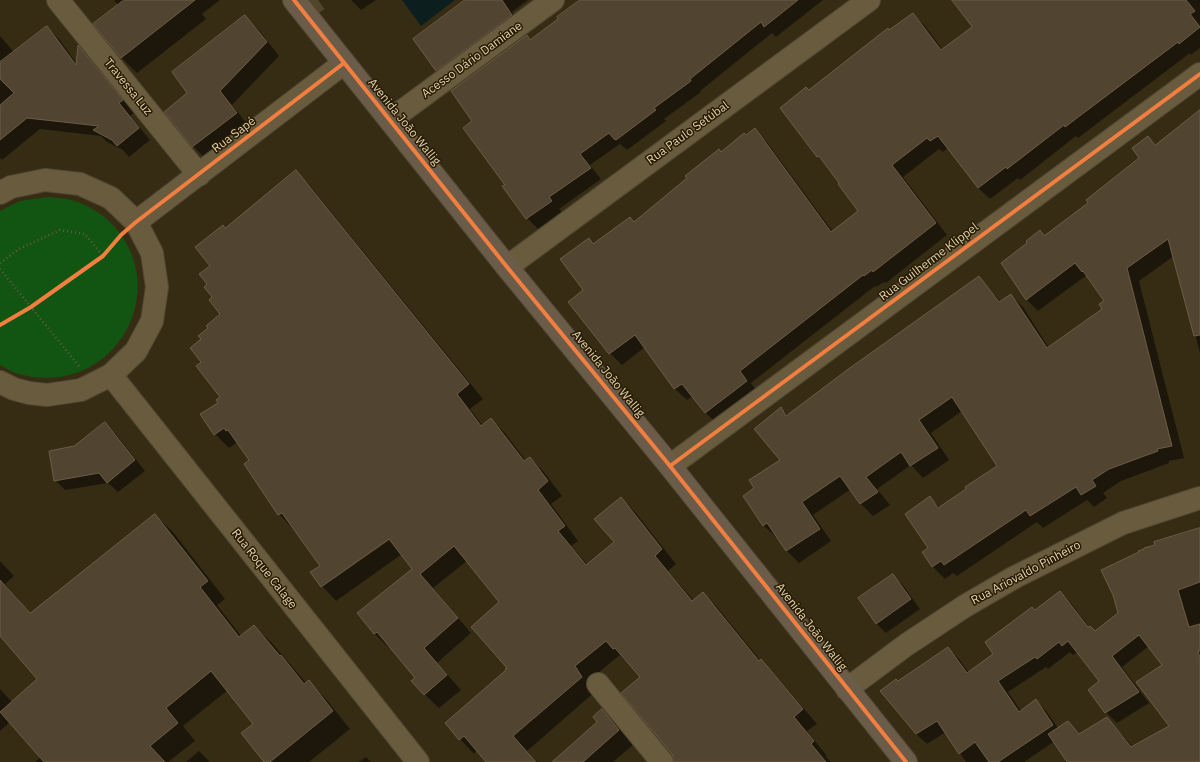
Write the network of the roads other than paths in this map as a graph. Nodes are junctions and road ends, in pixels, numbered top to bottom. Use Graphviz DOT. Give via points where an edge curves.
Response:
graph roads {
  1 [pos="58,0"];
  2 [pos="553,0"];
  3 [pos="869,0"];
  4 [pos="302,5"];
  5 [pos="344,63"];
  6 [pos="1200,74"];
  7 [pos="390,120"];
  8 [pos="199,175"];
  9 [pos="0,193"];
  10 [pos="136,222"];
  11 [pos="507,267"];
  12 [pos="111,375"];
  13 [pos="0,382"];
  14 [pos="670,466"];
  15 [pos="1200,498"];
  16 [pos="598,684"];
  17 [pos="847,689"];
  18 [pos="418,762"];
  19 [pos="662,762"];
  20 [pos="906,762"];
  1 -- 8 [label="street, Travessa Luz"];
  2 -- 7 [label="street, Acesso Dário Damiane"];
  3 -- 11 [label="street, Rua Paulo Setúbal"];
  4 -- 5 [label="main road, Avenida João Wallig"];
  5 -- 7 [label="main road, Avenida João Wallig"];
  5 -- 8 [label="street, Rua Sapé"];
  6 -- 14 [label="street, Rua Guilherme Klippel"];
  7 -- 11 [label="main road, Avenida João Wallig"];
  8 -- 10 [label="street, Rua Sapé"];
  9 -- 10 [label="street" via="11,187 45,180 80,184 111,198"];
  10 -- 12 [label="street" via="152,253 157,286 152,321 136,351"];
  11 -- 14 [label="main road, Avenida João Wallig"];
  12 -- 13 [label="street" via="81,390 47,395 14,389"];
  12 -- 18 [label="street, Rua Roque Calage"];
  14 -- 17 [label="main road, Avenida João Wallig"];
  15 -- 17 [label="street, Rua Ariovaldo Pinheiro" via="1123,523 1015,577 906,645"];
  16 -- 19 [label="street"];
  17 -- 20 [label="main road, Avenida João Wallig"];
}
